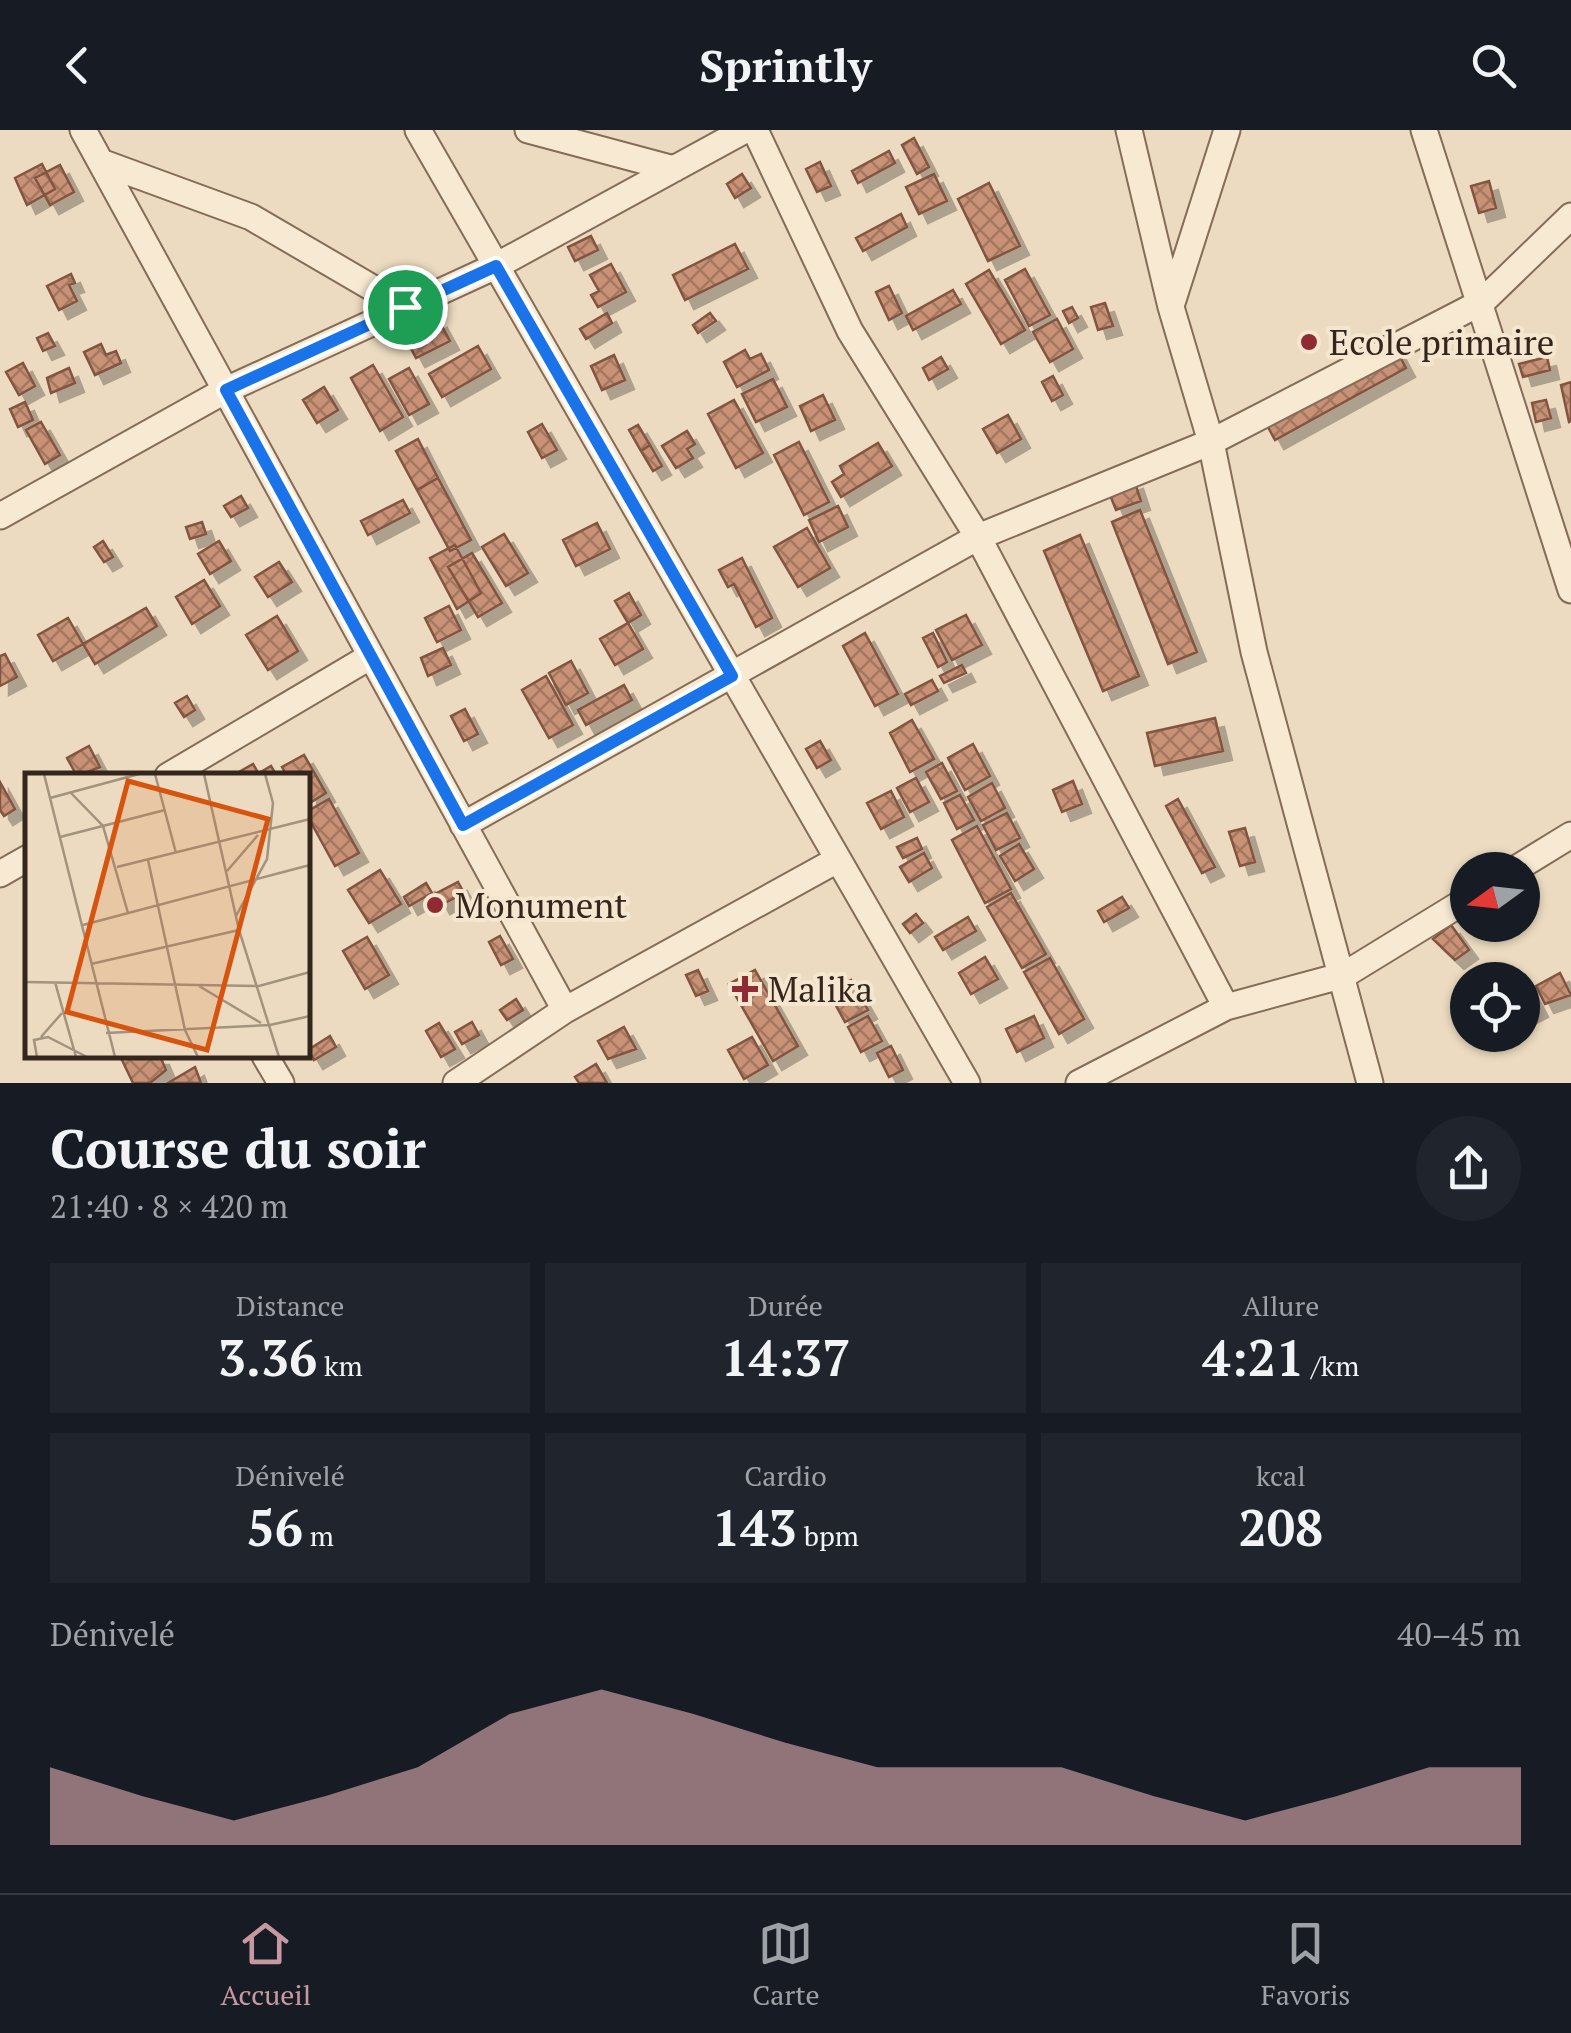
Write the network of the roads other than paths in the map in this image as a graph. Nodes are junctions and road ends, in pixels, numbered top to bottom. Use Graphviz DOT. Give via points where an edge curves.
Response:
graph roads {
  1 [pos="83,130"];
  2 [pos="418,130"];
  3 [pos="528,130"];
  4 [pos="745,130"];
  5 [pos="755,130"];
  6 [pos="1129,130"];
  7 [pos="1227,130"];
  8 [pos="1424,130"];
  9 [pos="101,162"];
  10 [pos="674,169"];
  11 [pos="1571,216"];
  12 [pos="496,266"];
  13 [pos="1482,302"];
  14 [pos="405,307"];
  15 [pos="1171,307"];
  16 [pos="226,390"];
  17 [pos="1211,442"];
  18 [pos="0,516"];
  19 [pos="978,537"];
  20 [pos="1571,590"];
  21 [pos="371,656"];
  22 [pos="732,676"];
  23 [pos="173,773"];
  24 [pos="463,825"];
  25 [pos="1571,835"];
  26 [pos="1540,854"];
  27 [pos="25,860"];
  28 [pos="837,860"];
  29 [pos="0,874"];
  30 [pos="1450,910"];
  31 [pos="1344,975"];
  32 [pos="1226,1007"];
  33 [pos="565,1010"];
  34 [pos="266,1058"];
  35 [pos="281,1083"];
  36 [pos="456,1083"];
  37 [pos="967,1083"];
  38 [pos="1078,1083"];
  39 [pos="1370,1083"];
  1 -- 9 [label="street"];
  2 -- 12 [label="street"];
  3 -- 10 [label="street"];
  4 -- 10 [label="street"];
  5 -- 19 [label="street" via="850,331"];
  6 -- 15 [label="street"];
  7 -- 15 [label="street"];
  8 -- 13 [label="street"];
  9 -- 14 [label="street" via="251,217"];
  9 -- 16 [label="street"];
  10 -- 12 [label="street"];
  11 -- 13 [label="street"];
  12 -- 14 [label="street"];
  12 -- 22 [label="street"];
  13 -- 17 [label="street"];
  13 -- 20 [label="street"];
  14 -- 16 [label="street"];
  15 -- 17 [label="street"];
  16 -- 18 [label="street"];
  16 -- 21 [label="street"];
  17 -- 19 [label="street"];
  17 -- 31 [label="street" via="1254,652"];
  19 -- 22 [label="street"];
  19 -- 32 [label="street"];
  21 -- 23 [label="street"];
  21 -- 24 [label="street"];
  22 -- 24 [label="street"];
  22 -- 28 [label="street"];
  24 -- 33 [label="street"];
  25 -- 26 [label="street"];
  27 -- 29 [label="street"];
  28 -- 33 [label="street"];
  28 -- 37 [label="street"];
  30 -- 31 [label="street"];
  31 -- 32 [label="street"];
  31 -- 39 [label="street"];
  32 -- 38 [label="street"];
  33 -- 36 [label="street"];
  34 -- 35 [label="street"];
}
